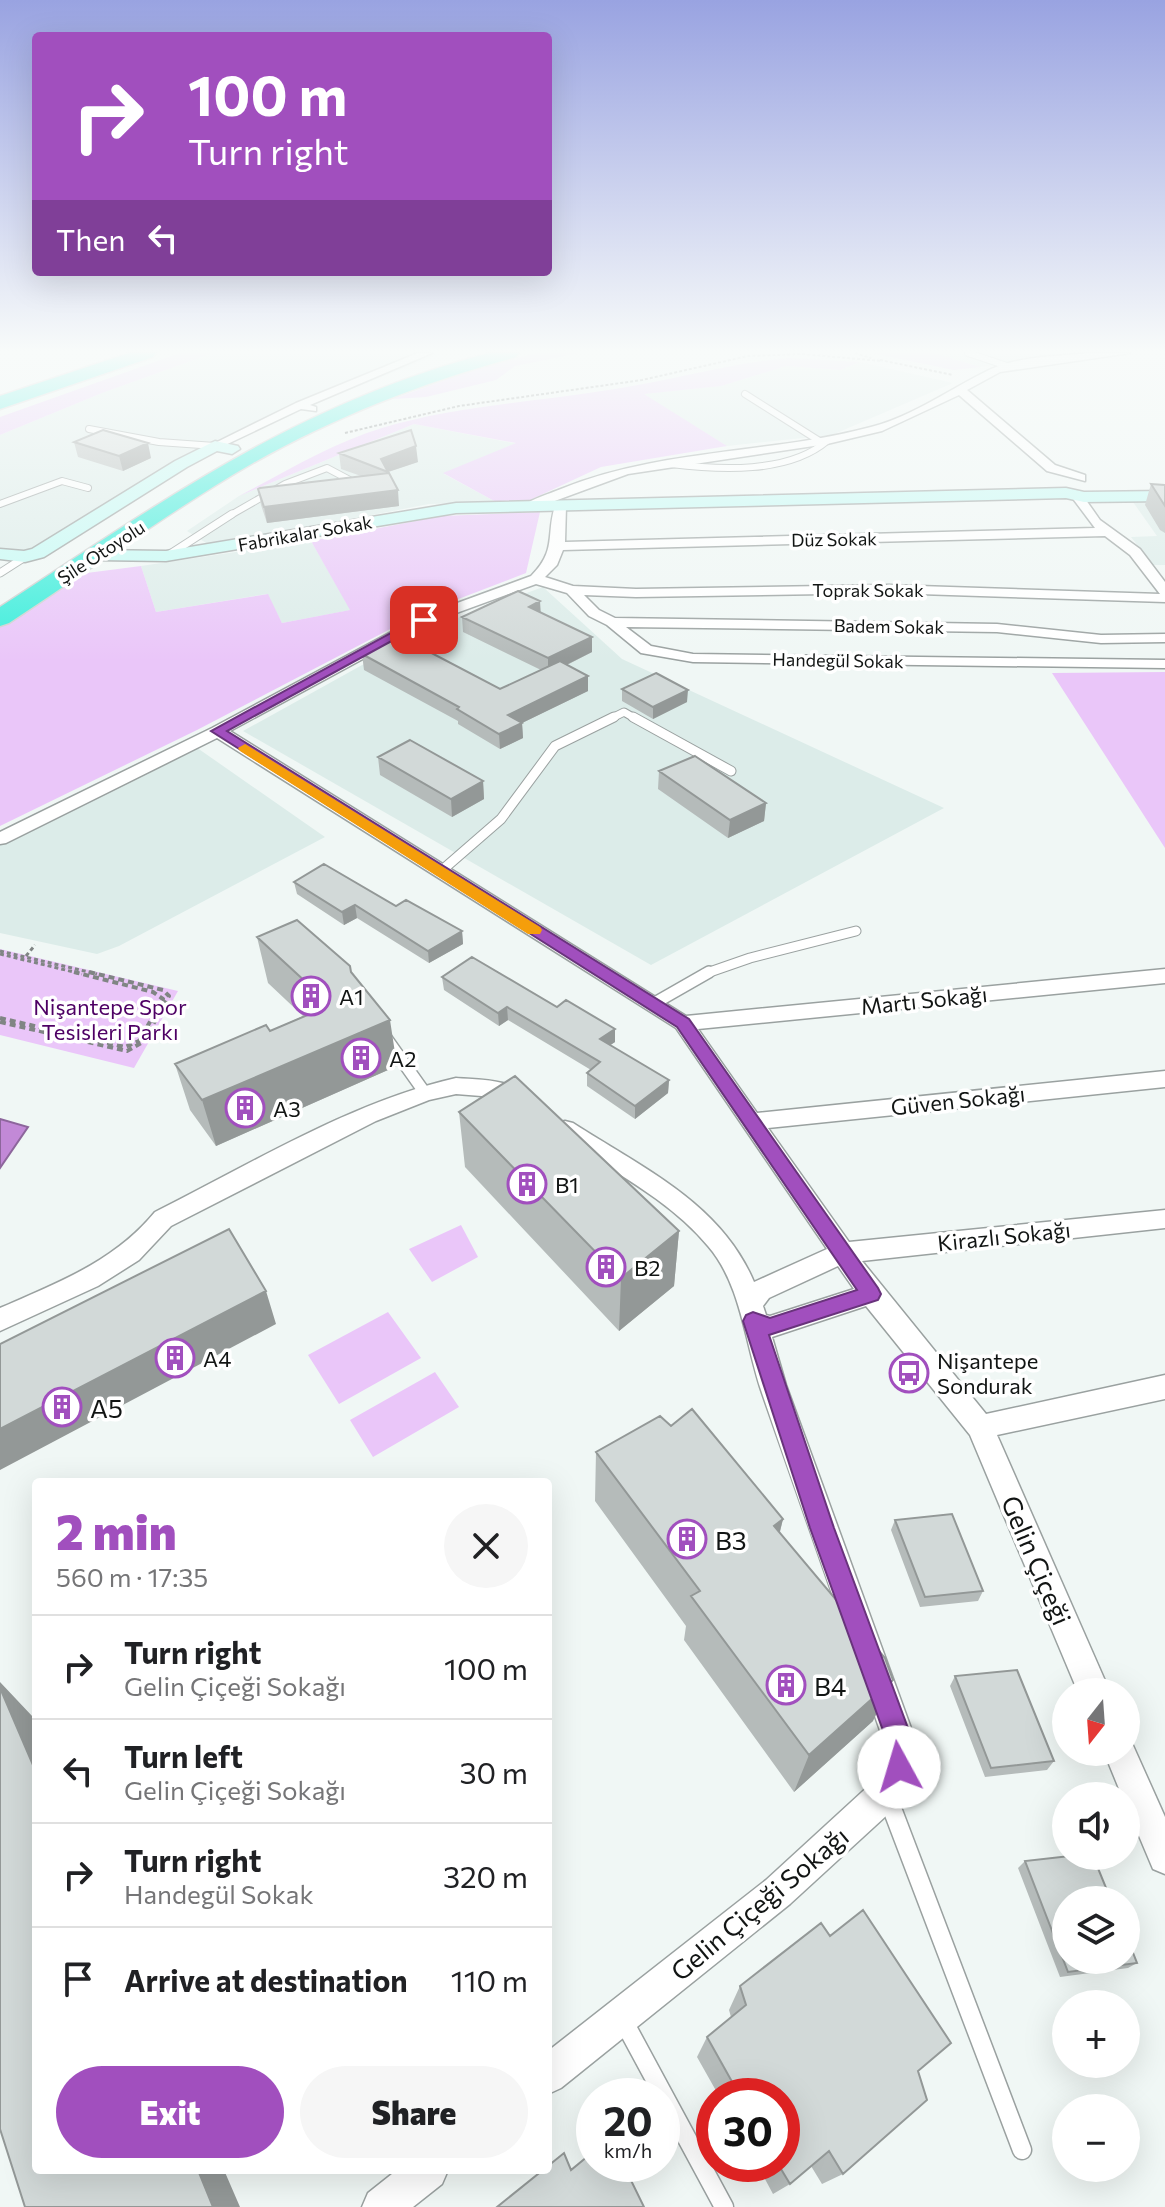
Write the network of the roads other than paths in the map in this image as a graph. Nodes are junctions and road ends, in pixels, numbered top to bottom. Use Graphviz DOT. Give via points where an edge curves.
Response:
graph roads {
  1 [pos="201,456"];
  2 [pos="210,456"];
  3 [pos="252,456"];
  4 [pos="721,456"];
  5 [pos="1034,456"];
  6 [pos="1065,484"];
  7 [pos="344,487"];
  8 [pos="88,488"];
  9 [pos="1165,489"];
  10 [pos="1098,490"];
  11 [pos="281,494"];
  12 [pos="265,496"];
  13 [pos="1165,496"];
  14 [pos="0,504"];
  15 [pos="529,506"];
  16 [pos="560,506"];
  17 [pos="1109,532"];
  18 [pos="558,546"];
  19 [pos="0,554"];
  20 [pos="98,555"];
  21 [pos="166,556"];
  22 [pos="25,557"];
  23 [pos="0,573"];
  24 [pos="536,579"];
  25 [pos="572,590"];
  26 [pos="1165,591"];
  27 [pos="0,593"];
  28 [pos="1165,598"];
  29 [pos="0,618"];
  30 [pos="612,622"];
  31 [pos="1165,638"];
  32 [pos="1165,664"];
  33 [pos="218,731"];
  34 [pos="731,771"];
  35 [pos="0,839"];
  36 [pos="440,872"];
  37 [pos="856,931"];
  38 [pos="1165,976"];
  39 [pos="653,1004"];
  40 [pos="683,1023"];
  41 [pos="375,1025"];
  42 [pos="1165,1079"];
  43 [pos="425,1093"];
  44 [pos="751,1122"];
  45 [pos="1165,1219"];
  46 [pos="842,1253"];
  47 [pos="871,1294"];
  48 [pos="751,1314"];
  49 [pos="0,1320"];
  50 [pos="1165,1387"];
  51 [pos="980,1427"];
  52 [pos="1088,1678"];
  53 [pos="1126,1766"];
  54 [pos="886,1793"];
  55 [pos="1165,1857"];
  56 [pos="621,2016"];
  57 [pos="552,2072"];
  58 [pos="1022,2150"];
  59 [pos="423,2174"];
  60 [pos="382,2207"];
  61 [pos="724,2207"];
  1 -- 22 [label="main road"];
  2 -- 27 [label="highway, Şile Otoyolu"];
  3 -- 20 [label="highway, Şile Otoyolu"];
  4 -- 15 [label="street" via="607,476"];
  5 -- 6 [label="street"];
  6 -- 10 [label="main road, Fabrikalar Sokak"];
  6 -- 16 [label="main road, Fabrikalar Sokak" via="1025,496"];
  6 -- 17 [label="street"];
  7 -- 12 [label="lane" via="360,486 327,468"];
  8 -- 14 [label="lane" via="62,481"];
  9 -- 10 [label="main road"];
  10 -- 13 [label="main road"];
  11 -- 12 [label="lane"];
  12 -- 21 [label="lane"];
  15 -- 16 [label="main road, Fabrikalar Sokak"];
  15 -- 21 [label="main road, Fabrikalar Sokak" via="444,509"];
  16 -- 18 [label="street"];
  17 -- 18 [label="street, Düz Sokak"];
  17 -- 26 [label="street" via="1135,552"];
  18 -- 24 [label="street"];
  19 -- 22 [label="main road"];
  20 -- 21 [label="main road, Fabrikalar Sokak"];
  20 -- 29 [label="highway, Şile Otoyolu"];
  22 -- 23 [label="lane"];
  24 -- 25 [label="street, Handegül Sokak"];
  24 -- 33 [label="street" via="424,620"];
  25 -- 28 [label="street, Toprak Sokak" via="889,589"];
  25 -- 30 [label="street, Handegül Sokak" via="594,613"];
  30 -- 31 [label="street, Badem Sokak" via="997,628 1101,639"];
  30 -- 32 [label="street, Handegül Sokak" via="646,650 693,658"];
  33 -- 35 [label="street"];
  33 -- 36 [label="street"];
  34 -- 36 [label="lane" via="624,712 555,746 501,819"];
  36 -- 39 [label="street"];
  37 -- 39 [label="lane" via="709,972"];
  38 -- 40 [label="street, Martı Sokağı"];
  39 -- 40 [label="street"];
  40 -- 44 [label="street"];
  41 -- 43 [label="lane"];
  42 -- 44 [label="street, Güven Sokağı"];
  43 -- 48 [label="street, Gelin Çiçeği Sokağı" via="456,1086 498,1090 680,1205 718,1240 739,1275"];
  43 -- 49 [label="street, Gelin Çiçeği Sokağı" via="368,1115 163,1219 142,1244 115,1263"];
  44 -- 46 [label="street"];
  45 -- 46 [label="street, Kirazlı Sokağı"];
  46 -- 47 [label="street"];
  46 -- 48 [label="street" via="760,1291"];
  47 -- 48 [label="street" via="770,1327"];
  47 -- 51 [label="street"];
  48 -- 54 [label="street, Gelin Çiçeği Sokağı" via="899,1739 899,1767"];
  50 -- 51 [label="street"];
  51 -- 52 [label="street, Gelin Çiçeği"];
  53 -- 55 [label="street"];
  54 -- 56 [label="street, Gelin Çiçeği Sokağı" via="778,1892"];
  54 -- 58 [label="lane"];
  56 -- 57 [label="street, Gelin Çiçeği Sokağı"];
  56 -- 61 [label="lane"];
  59 -- 60 [label="street"];
}
